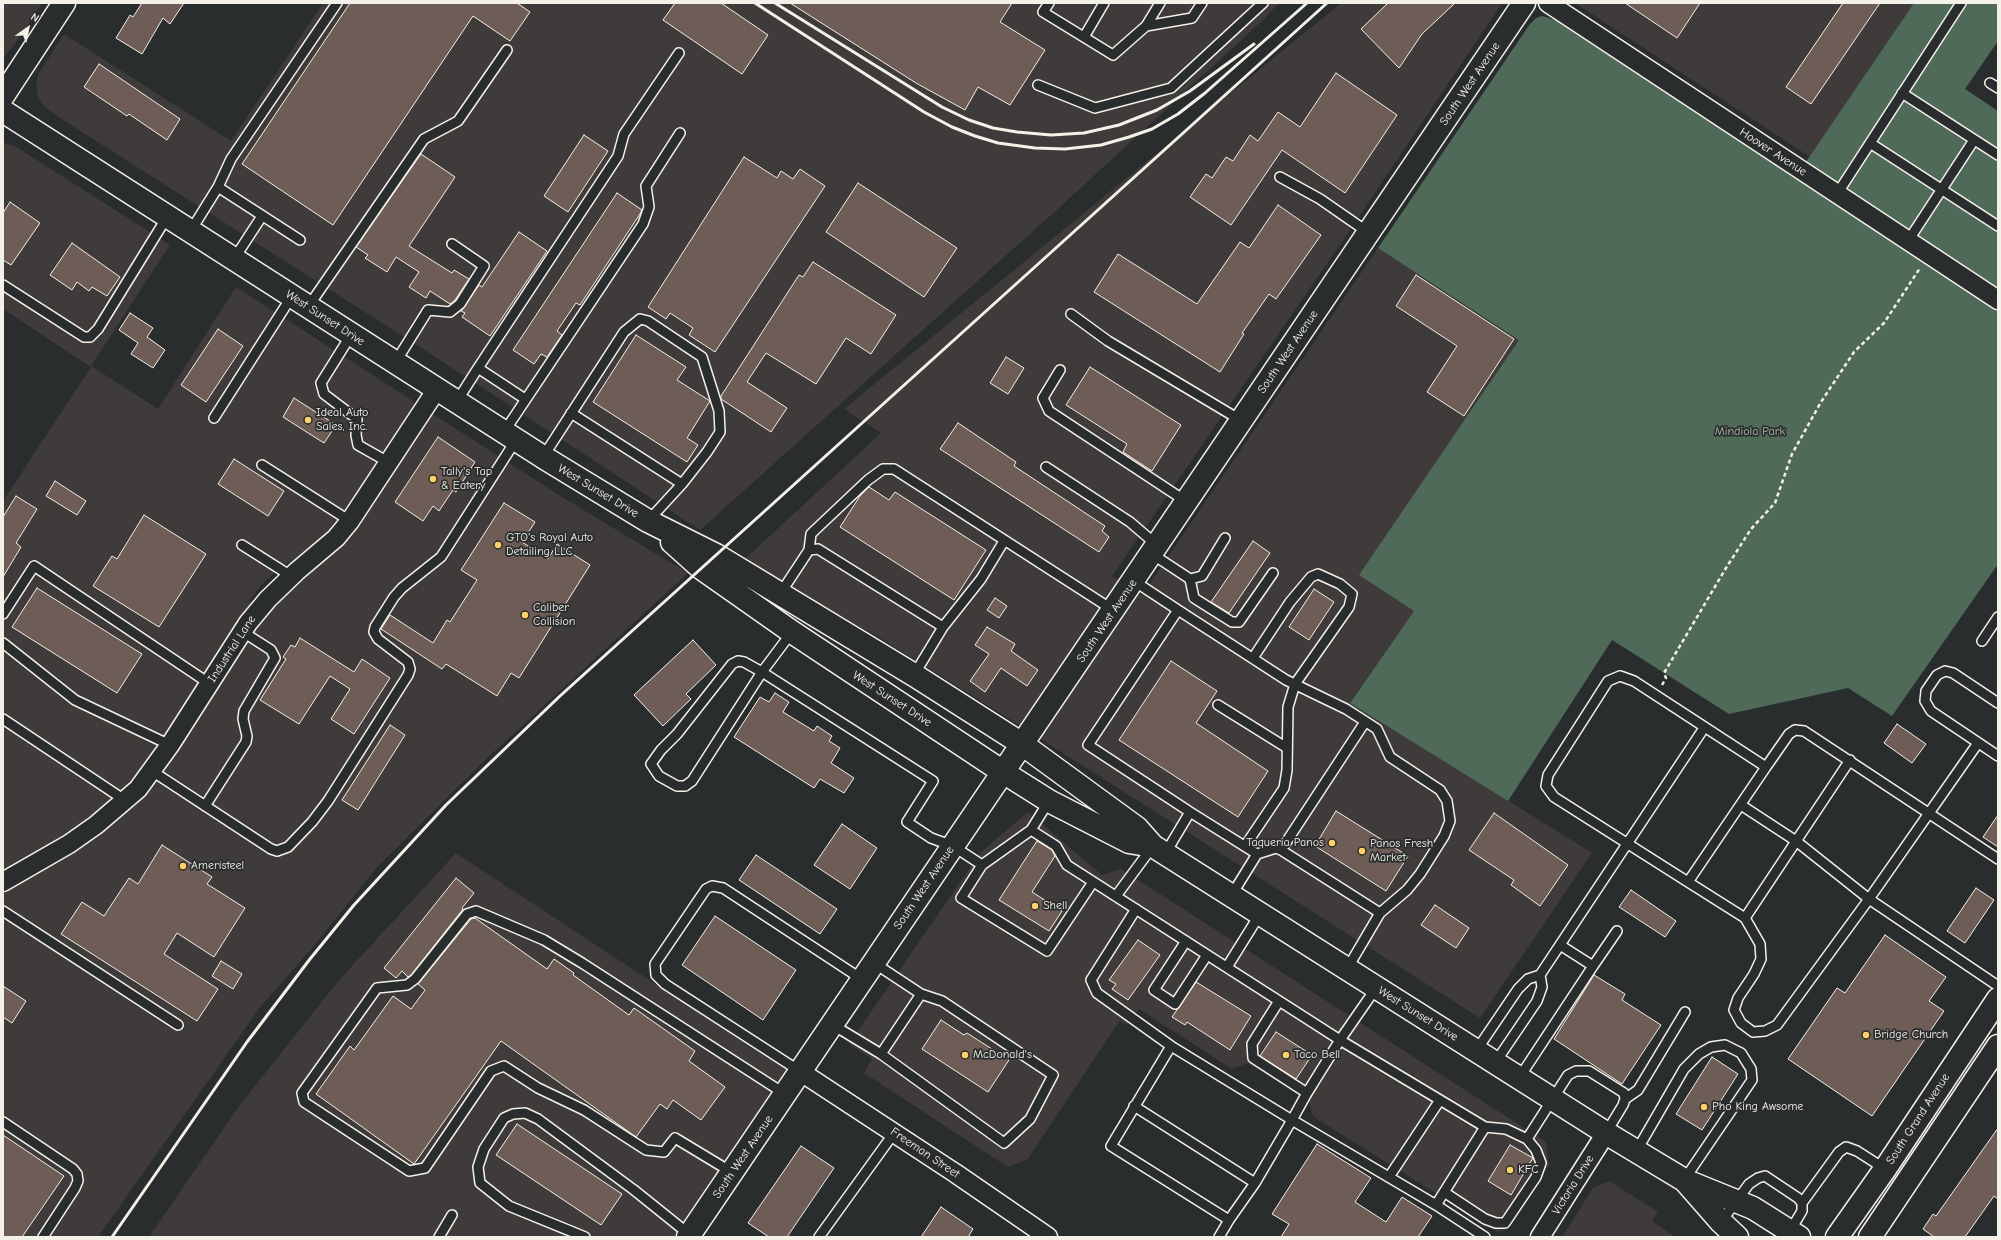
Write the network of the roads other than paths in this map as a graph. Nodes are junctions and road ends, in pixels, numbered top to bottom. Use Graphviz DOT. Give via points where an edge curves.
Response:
graph roads {
  1 [pos="64,3"];
  2 [pos="336,3"];
  3 [pos="1049,3"];
  4 [pos="1104,3"];
  5 [pos="1160,3"];
  6 [pos="1202,3"];
  7 [pos="1263,3"];
  8 [pos="1524,3"];
  9 [pos="1548,3"];
  10 [pos="1961,3"];
  11 [pos="1146,26"];
  12 [pos="1084,37"];
  13 [pos="507,50"];
  14 [pos="679,53"];
  15 [pos="1038,85"];
  16 [pos="1902,93"];
  17 [pos="3,96"];
  18 [pos="3,111"];
  19 [pos="680,133"];
  20 [pos="1974,140"];
  21 [pos="1870,143"];
  22 [pos="1998,155"];
  23 [pos="1280,177"];
  24 [pos="218,187"];
  25 [pos="1942,188"];
  26 [pos="1837,194"];
  27 [pos="262,216"];
  28 [pos="167,217"];
  29 [pos="1998,226"];
  30 [pos="190,232"];
  31 [pos="1369,233"];
  32 [pos="300,240"];
  33 [pos="1908,241"];
  34 [pos="452,244"];
  35 [pos="234,259"];
  36 [pos="3,285"];
  37 [pos="1998,300"];
  38 [pos="300,302"];
  39 [pos="1071,314"];
  40 [pos="351,335"];
  41 [pos="395,363"];
  42 [pos="478,368"];
  43 [pos="1060,370"];
  44 [pos="437,389"];
  45 [pos="525,399"];
  46 [pos="457,401"];
  47 [pos="571,413"];
  48 [pos="214,418"];
  49 [pos="1242,421"];
  50 [pos="510,436"];
  51 [pos="543,457"];
  52 [pos="388,462"];
  53 [pos="262,465"];
  54 [pos="1046,467"];
  55 [pos="682,484"];
  56 [pos="1187,502"];
  57 [pos="350,521"];
  58 [pos="648,521"];
  59 [pos="1225,538"];
  60 [pos="1004,541"];
  61 [pos="242,545"];
  62 [pos="809,550"];
  63 [pos="1155,550"];
  64 [pos="1273,572"];
  65 [pos="291,576"];
  66 [pos="1190,578"];
  67 [pos="1134,581"];
  68 [pos="780,594"];
  69 [pos="1178,610"];
  70 [pos="1114,611"];
  71 [pos="3,614"];
  72 [pos="1998,617"];
  73 [pos="943,627"];
  74 [pos="242,632"];
  75 [pos="792,632"];
  76 [pos="1982,641"];
  77 [pos="3,643"];
  78 [pos="1253,658"];
  79 [pos="762,672"];
  80 [pos="914,675"];
  81 [pos="210,684"];
  82 [pos="1295,684"];
  83 [pos="1998,703"];
  84 [pos="1218,705"];
  85 [pos="3,719"];
  86 [pos="1365,722"];
  87 [pos="1704,728"];
  88 [pos="1978,743"];
  89 [pos="1022,744"];
  90 [pos="170,745"];
  91 [pos="1287,748"];
  92 [pos="1998,756"];
  93 [pos="1850,760"];
  94 [pos="1766,767"];
  95 [pos="152,771"];
  96 [pos="1003,772"];
  97 [pos="126,801"];
  98 [pos="1049,801"];
  99 [pos="1741,805"];
  100 [pos="205,806"];
  101 [pos="1190,812"];
  102 [pos="1929,812"];
  103 [pos="1031,830"];
  104 [pos="1796,841"];
  105 [pos="1627,843"];
  106 [pos="953,846"];
  107 [pos="1245,846"];
  108 [pos="1159,850"];
  109 [pos="1281,850"];
  110 [pos="1257,854"];
  111 [pos="1998,859"];
  112 [pos="982,865"];
  113 [pos="3,882"];
  114 [pos="1093,882"];
  115 [pos="1688,882"];
  116 [pos="1116,896"];
  117 [pos="1231,896"];
  118 [pos="1869,899"];
  119 [pos="1136,909"];
  120 [pos="3,911"];
  121 [pos="1380,913"];
  122 [pos="1260,914"];
  123 [pos="1745,918"];
  124 [pos="1617,931"];
  125 [pos="1186,941"];
  126 [pos="1560,945"];
  127 [pos="1207,955"];
  128 [pos="1593,966"];
  129 [pos="1227,967"];
  130 [pos="1347,969"];
  131 [pos="868,971"];
  132 [pos="1540,975"];
  133 [pos="1998,986"];
  134 [pos="1376,988"];
  135 [pos="921,994"];
  136 [pos="1998,999"];
  137 [pos="1279,1001"];
  138 [pos="1686,1012"];
  139 [pos="178,1025"];
  140 [pos="832,1025"];
  141 [pos="1340,1040"];
  142 [pos="1171,1046"];
  143 [pos="1998,1046"];
  144 [pos="1476,1051"];
  145 [pos="881,1054"];
  146 [pos="1495,1063"];
  147 [pos="1953,1066"];
  148 [pos="801,1072"];
  149 [pos="1519,1078"];
  150 [pos="1976,1080"];
  151 [pos="1306,1093"];
  152 [pos="785,1094"];
  153 [pos="1552,1099"];
  154 [pos="1626,1099"];
  155 [pos="1440,1100"];
  156 [pos="1134,1106"];
  157 [pos="1292,1120"];
  158 [pos="3,1122"];
  159 [pos="1485,1127"];
  160 [pos="894,1133"];
  161 [pos="1606,1133"];
  162 [pos="1527,1139"];
  163 [pos="1637,1150"];
  164 [pos="1885,1169"];
  165 [pos="733,1172"];
  166 [pos="1389,1177"];
  167 [pos="1684,1180"];
  168 [pos="1906,1182"];
  169 [pos="1255,1183"];
  170 [pos="1444,1192"];
  171 [pos="1736,1200"];
  172 [pos="1802,1203"];
  173 [pos="1436,1204"];
  174 [pos="452,1215"];
  175 [pos="1229,1220"];
  176 [pos="1721,1222"];
  177 [pos="1794,1234"];
  178 [pos="689,1236"];
  179 [pos="1480,1236"];
  180 [pos="43,1237"];
  181 [pos="439,1237"];
  182 [pos="585,1237"];
  183 [pos="819,1237"];
  184 [pos="1048,1237"];
  185 [pos="1219,1237"];
  186 [pos="1540,1237"];
  187 [pos="1737,1237"];
  188 [pos="1837,1237"];
  189 [pos="1870,1237"];
  1 -- 17 [label="main road"];
  2 -- 24 [label="lane" via="231,160"];
  3 -- 12 [label="lane" via="1043,12"];
  4 -- 12 [label="lane"];
  5 -- 11 [label="lane"];
  6 -- 11 [label="lane" via="1192,18"];
  7 -- 15 [label="lane" via="1171,88 1094,108"];
  8 -- 31 [label="main road, South West Avenue"];
  9 -- 26 [label="street, Hoover Avenue"];
  10 -- 16 [label="lane"];
  11 -- 12 [label="lane" via="1113,55"];
  13 -- 38 [label="lane" via="458,121 424,139"];
  14 -- 42 [label="lane" via="624,134 618,156"];
  16 -- 20 [label="lane"];
  16 -- 21 [label="lane"];
  18 -- 28 [label="main road, West Sunset Drive"];
  19 -- 45 [label="lane" via="646,186 649,207 643,224"];
  20 -- 22 [label="lane"];
  20 -- 25 [label="lane"];
  21 -- 25 [label="lane"];
  21 -- 26 [label="lane"];
  23 -- 31 [label="lane" via="1320,199"];
  24 -- 27 [label="lane"];
  24 -- 30 [label="lane"];
  25 -- 29 [label="lane"];
  25 -- 33 [label="lane"];
  26 -- 33 [label="street, Hoover Avenue"];
  27 -- 32 [label="lane"];
  27 -- 35 [label="lane"];
  28 -- 30 [label="main road, West Sunset Drive"];
  28 -- 36 [label="lane" via="98,329 90,337 84,337"];
  30 -- 35 [label="main road, West Sunset Drive"];
  31 -- 49 [label="main road, South West Avenue"];
  33 -- 37 [label="street, Hoover Avenue"];
  34 -- 41 [label="lane" via="484,266 460,304 450,312 428,310"];
  35 -- 38 [label="main road, West Sunset Drive"];
  38 -- 40 [label="main road, West Sunset Drive"];
  38 -- 48 [label="lane"];
  39 -- 49 [label="lane" via="1108,341"];
  40 -- 41 [label="main road, West Sunset Drive"];
  40 -- 52 [label="lane" via="320,383 324,394 357,419 358,445"];
  41 -- 44 [label="main road, West Sunset Drive"];
  42 -- 45 [label="lane"];
  42 -- 46 [label="lane"];
  43 -- 56 [label="lane" via="1043,398 1049,411"];
  44 -- 46 [label="main road, West Sunset Drive"];
  44 -- 52 [label="street, Industrial Lane"];
  45 -- 50 [label="lane"];
  46 -- 50 [label="main road, West Sunset Drive"];
  47 -- 51 [label="lane"];
  47 -- 55 [label="lane"];
  47 -- 55 [label="lane" via="624,332 640,319 648,320 702,357 720,411 720,432"];
  49 -- 56 [label="main road, South West Avenue"];
  50 -- 51 [label="main road, West Sunset Drive"];
  50 -- 100 [label="lane" via="441,557 402,588 375,627 374,632 378,640 408,662 410,669 328,801 312,822 288,847 277,851 270,849"];
  51 -- 58 [label="main road, West Sunset Drive"];
  52 -- 57 [label="street, Industrial Lane"];
  53 -- 57 [label="lane"];
  54 -- 63 [label="lane" via="1130,522"];
  55 -- 58 [label="lane"];
  56 -- 63 [label="main road, South West Avenue"];
  57 -- 65 [label="street, Industrial Lane" via="336,538"];
  58 -- 68 [label="main road, West Sunset Drive" via="716,555"];
  58 -- 75 [label="main road, West Sunset Drive" via="701,568"];
  59 -- 66 [label="lane" via="1202,576"];
  60 -- 62 [label="lane" via="894,469 883,470 868,480 815,530"];
  60 -- 70 [label="lane"];
  60 -- 73 [label="lane" via="981,579"];
  61 -- 65 [label="lane"];
  62 -- 68 [label="lane"];
  62 -- 73 [label="lane" via="818,549"];
  63 -- 66 [label="lane"];
  63 -- 67 [label="main road, South West Avenue"];
  64 -- 66 [label="lane" via="1240,622 1232,622 1194,598"];
  65 -- 74 [label="street, Industrial Lane" via="268,599"];
  67 -- 69 [label="lane"];
  67 -- 70 [label="main road, South West Avenue"];
  68 -- 80 [label="main road, West Sunset Drive"];
  69 -- 78 [label="lane"];
  69 -- 101 [label="lane" via="1088,745"];
  70 -- 89 [label="main road, South West Avenue"];
  71 -- 81 [label="lane" via="34,566"];
  72 -- 76 [label="lane"];
  73 -- 80 [label="lane"];
  74 -- 81 [label="street, Industrial Lane"];
  74 -- 100 [label="lane" via="271,650 275,658 244,711 246,742"];
  75 -- 79 [label="lane"];
  75 -- 96 [label="main road, West Sunset Drive"];
  77 -- 90 [label="lane" via="74,700"];
  78 -- 82 [label="lane"];
  78 -- 82 [label="lane" via="1290,602 1311,577 1318,574 1340,584 1352,594 1348,607"];
  79 -- 79 [label="lane" via="692,781 685,786 677,786 659,776 651,764 732,664 744,662"];
  79 -- 106 [label="lane" via="933,781 907,822 931,838"];
  80 -- 89 [label="main road, West Sunset Drive"];
  81 -- 90 [label="street, Industrial Lane"];
  82 -- 86 [label="lane" via="1346,709"];
  82 -- 91 [label="lane" via="1288,707"];
  83 -- 88 [label="lane" via="1953,673 1945,671 1937,675 1926,691 1925,701 1931,711"];
  84 -- 91 [label="lane"];
  85 -- 97 [label="lane"];
  86 -- 109 [label="lane"];
  86 -- 121 [label="lane" via="1379,732 1384,747 1394,761 1440,790 1450,812 1448,829 1420,874 1407,890"];
  87 -- 94 [label="lane"];
  87 -- 105 [label="lane"];
  87 -- 105 [label="lane" via="1634,681 1620,676 1608,681 1548,774 1546,786 1554,797"];
  88 -- 92 [label="lane"];
  88 -- 102 [label="lane"];
  89 -- 96 [label="main road, South West Avenue"];
  89 -- 108 [label="main road, West Sunset Drive" via="1137,828"];
  90 -- 95 [label="street, Industrial Lane"];
  91 -- 107 [label="lane" via="1284,788"];
  93 -- 94 [label="lane" via="1804,730 1795,730 1789,734"];
  93 -- 102 [label="lane"];
  93 -- 104 [label="lane"];
  94 -- 99 [label="lane"];
  95 -- 97 [label="street, Industrial Lane"];
  95 -- 100 [label="lane"];
  96 -- 98 [label="main road, West Sunset Drive"];
  96 -- 106 [label="main road, South West Avenue"];
  97 -- 113 [label="street, Industrial Lane" via="69,844"];
  98 -- 103 [label="lane"];
  98 -- 108 [label="main road, West Sunset Drive" via="1129,842"];
  99 -- 104 [label="lane"];
  99 -- 115 [label="lane"];
  101 -- 107 [label="lane"];
  101 -- 108 [label="lane"];
  102 -- 111 [label="lane"];
  102 -- 118 [label="lane"];
  103 -- 112 [label="lane"];
  103 -- 114 [label="lane" via="1056,846 1067,865"];
  104 -- 118 [label="lane"];
  104 -- 123 [label="lane"];
  105 -- 115 [label="lane"];
  105 -- 126 [label="lane"];
  106 -- 112 [label="lane"];
  106 -- 131 [label="main road, South West Avenue"];
  107 -- 110 [label="lane"];
  108 -- 116 [label="lane"];
  108 -- 117 [label="main road, West Sunset Drive"];
  109 -- 110 [label="lane" via="1276,848"];
  109 -- 121 [label="lane"];
  110 -- 117 [label="lane"];
  112 -- 114 [label="lane" via="961,898 1047,951"];
  114 -- 116 [label="lane"];
  115 -- 123 [label="lane"];
  116 -- 119 [label="lane"];
  117 -- 122 [label="main road, West Sunset Drive"];
  118 -- 123 [label="lane" via="1777,1025 1765,1031 1753,1032 1740,1023 1734,1010 1738,998 1761,959 1760,944"];
  118 -- 133 [label="lane"];
  119 -- 125 [label="lane"];
  119 -- 142 [label="lane" via="1091,980 1097,993"];
  120 -- 139 [label="lane"];
  121 -- 130 [label="lane"];
  122 -- 129 [label="lane"];
  122 -- 130 [label="main road, West Sunset Drive"];
  124 -- 128 [label="lane"];
  125 -- 127 [label="lane"];
  125 -- 127 [label="lane" via="1154,990 1175,1004"];
  126 -- 128 [label="lane"];
  126 -- 132 [label="lane"];
  127 -- 129 [label="lane"];
  128 -- 149 [label="lane"];
  129 -- 137 [label="lane"];
  130 -- 134 [label="main road, West Sunset Drive"];
  131 -- 135 [label="lane"];
  131 -- 140 [label="main road, South West Avenue"];
  131 -- 148 [label="lane" via="723,888 712,886 706,889 654,964 656,976 664,984"];
  132 -- 144 [label="lane" via="1528,979 1518,989"];
  132 -- 146 [label="lane" via="1542,987 1537,1001"];
  134 -- 141 [label="lane"];
  134 -- 144 [label="main road, West Sunset Drive"];
  135 -- 145 [label="lane"];
  135 -- 145 [label="lane" via="942,1001 1053,1075 1030,1119 1004,1143"];
  136 -- 147 [label="main road, South Grand Avenue"];
  137 -- 141 [label="lane"];
  137 -- 151 [label="lane" via="1252,1044 1253,1058"];
  138 -- 154 [label="lane" via="1638,1090"];
  140 -- 145 [label="lane"];
  140 -- 148 [label="main road, South West Avenue"];
  141 -- 151 [label="lane"];
  141 -- 155 [label="lane"];
  142 -- 156 [label="lane"];
  142 -- 157 [label="lane"];
  143 -- 150 [label="main road, South Grand Avenue"];
  144 -- 146 [label="main road, West Sunset Drive"];
  146 -- 149 [label="main road, West Sunset Drive"];
  147 -- 150 [label="street"];
  147 -- 164 [label="main road, South Grand Avenue"];
  148 -- 152 [label="main road, South West Avenue"];
  148 -- 160 [label="street, Freeman Street"];
  149 -- 153 [label="main road, West Sunset Drive"];
  150 -- 168 [label="main road, South Grand Avenue"];
  151 -- 157 [label="lane"];
  152 -- 165 [label="main road, South West Avenue"];
  152 -- 165 [label="lane" via="544,940 476,911 467,914 411,982 407,985 378,988 302,1093 304,1102 409,1171 425,1168 491,1071 504,1066 538,1088 584,1110 646,1150 664,1152 675,1138"];
  153 -- 154 [label="lane" via="1568,1075 1576,1071 1588,1071 1624,1093"];
  153 -- 161 [label="main road, West Sunset Drive"];
  153 -- 162 [label="lane"];
  154 -- 161 [label="lane"];
  155 -- 159 [label="lane"];
  155 -- 166 [label="lane"];
  156 -- 169 [label="lane"];
  156 -- 175 [label="lane" via="1111,1146"];
  157 -- 166 [label="lane"];
  157 -- 169 [label="lane"];
  158 -- 180 [label="lane" via="73,1168 77,1174 76,1188"];
  159 -- 162 [label="lane" via="1506,1129"];
  159 -- 170 [label="lane"];
  160 -- 183 [label="lane"];
  160 -- 184 [label="street, Freeman Street"];
  161 -- 163 [label="main road, West Sunset Drive"];
  161 -- 186 [label="street, Victoria Drive"];
  162 -- 170 [label="lane" via="1536,1150 1540,1163 1536,1176 1505,1223 1485,1219"];
  163 -- 167 [label="main road, West Sunset Drive"];
  163 -- 167 [label="lane" via="1684,1069 1699,1054 1710,1046 1725,1044 1741,1053 1751,1069 1752,1080"];
  164 -- 168 [label="street"];
  164 -- 172 [label="lane" via="1857,1150 1846,1147 1839,1152"];
  164 -- 188 [label="main road, South Grand Avenue"];
  165 -- 178 [label="main road, South West Avenue"];
  166 -- 173 [label="lane"];
  167 -- 171 [label="main road, West Sunset Drive"];
  167 -- 176 [label="main road, West Sunset Drive"];
  168 -- 189 [label="main road, South Grand Avenue"];
  169 -- 175 [label="lane"];
  170 -- 173 [label="lane"];
  171 -- 172 [label="lane" via="1749,1184 1765,1176"];
  171 -- 176 [label="lane"];
  171 -- 177 [label="main road, West Sunset Drive"];
  172 -- 177 [label="lane"];
  173 -- 179 [label="lane"];
  174 -- 181 [label="lane"];
  175 -- 185 [label="lane"];
  176 -- 187 [label="main road, West Sunset Drive"];
  178 -- 182 [label="lane" via="634,1190 538,1119 525,1113 504,1118 484,1149 478,1167 480,1182 509,1206"];
}
